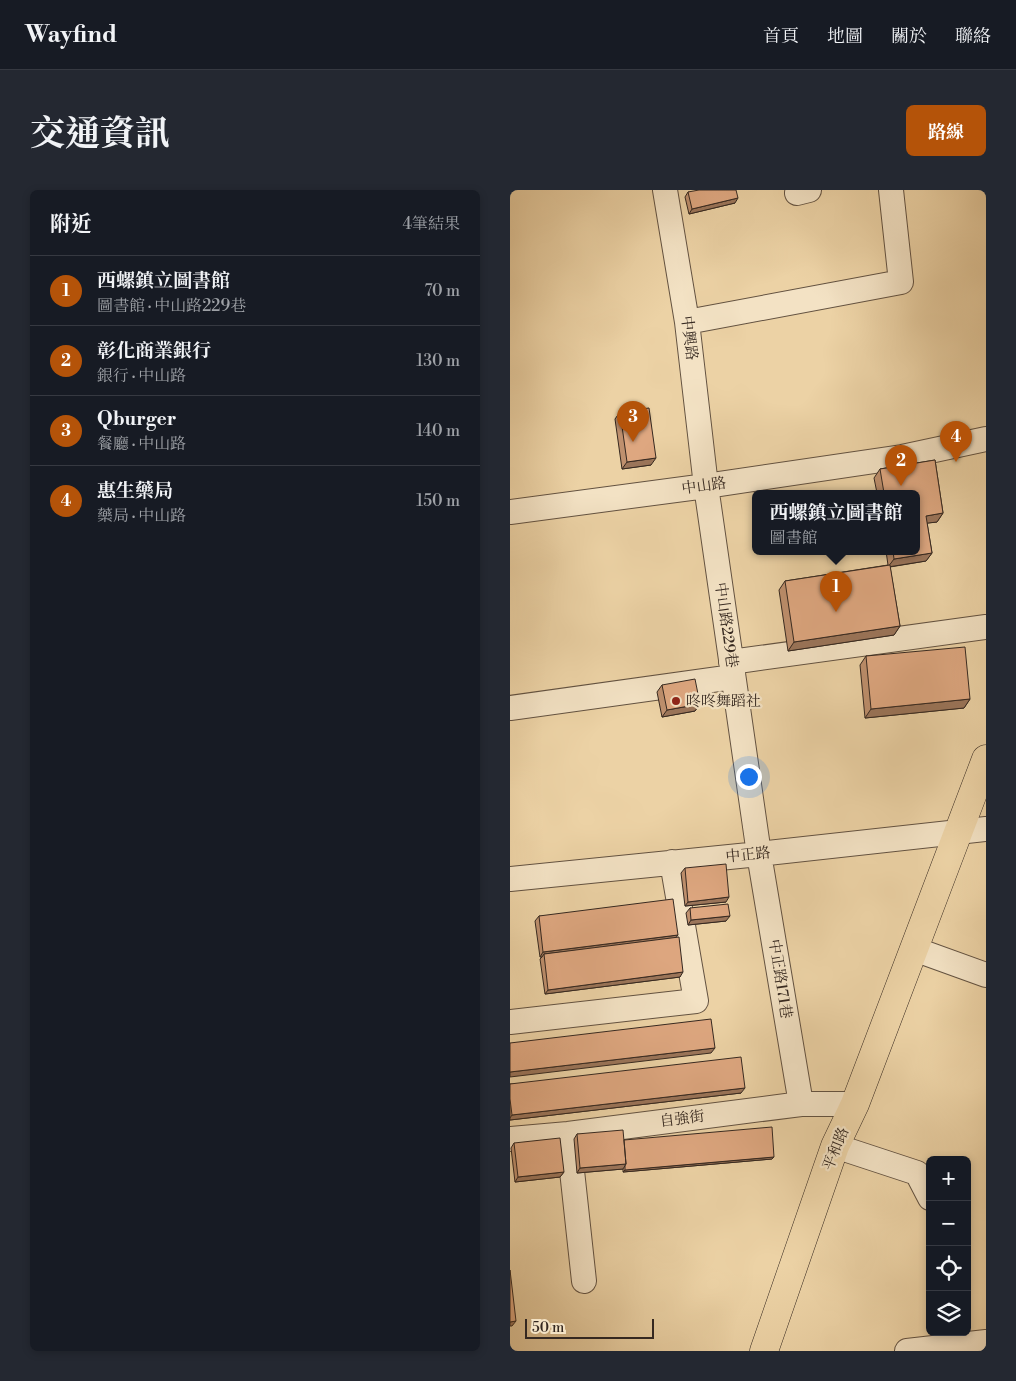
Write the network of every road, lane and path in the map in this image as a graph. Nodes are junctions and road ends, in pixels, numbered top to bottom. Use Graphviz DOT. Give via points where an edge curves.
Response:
graph roads {
  1 [pos="665,190"];
  2 [pos="891,190"];
  3 [pos="688,322"];
  4 [pos="986,439"];
  5 [pos="706,486"];
  6 [pos="510,512"];
  7 [pos="986,627"];
  8 [pos="732,669"];
  9 [pos="510,708"];
  10 [pos="986,759"];
  11 [pos="986,829"];
  12 [pos="957,833"];
  13 [pos="759,854"];
  14 [pos="672,862"];
  15 [pos="510,879"];
  16 [pos="914,949"];
  17 [pos="986,975"];
  18 [pos="510,1022"];
  19 [pos="801,1104"];
  20 [pos="855,1104"];
  21 [pos="568,1134"];
  22 [pos="510,1139"];
  23 [pos="835,1146"];
  24 [pos="926,1190"];
  25 [pos="584,1281"];
  26 [pos="974,1346"];
  27 [pos="764,1351"];
  28 [pos="907,1351"];
  1 -- 3 [label="street, 中興路"];
  2 -- 3 [label="street" via="901,282"];
  3 -- 5 [label="street, 中興路"];
  4 -- 5 [label="street, 中山路" via="902,456"];
  5 -- 6 [label="street, 中山路"];
  5 -- 8 [label="street, 中山路229巷"];
  7 -- 8 [label="street"];
  8 -- 9 [label="street"];
  8 -- 13 [label="street, 中山路229巷"];
  10 -- 12 [label="main road, 平和路"];
  11 -- 12 [label="street, 中正路"];
  12 -- 13 [label="street, 中正路"];
  12 -- 16 [label="main road, 平和路"];
  13 -- 14 [label="street, 中正路"];
  13 -- 19 [label="street, 中正路171巷"];
  14 -- 15 [label="street, 中正路"];
  14 -- 18 [label="street" via="696,1001"];
  16 -- 17 [label="street"];
  16 -- 20 [label="main road, 平和路"];
  19 -- 20 [label="street, 自強街"];
  19 -- 21 [label="street, 自強街"];
  20 -- 23 [label="main road, 平和路"];
  21 -- 22 [label="street, 自強街"];
  21 -- 25 [label="street"];
  23 -- 24 [label="street" via="917,1173"];
  23 -- 27 [label="main road, 平和路"];
  26 -- 28 [label="street"];
}
